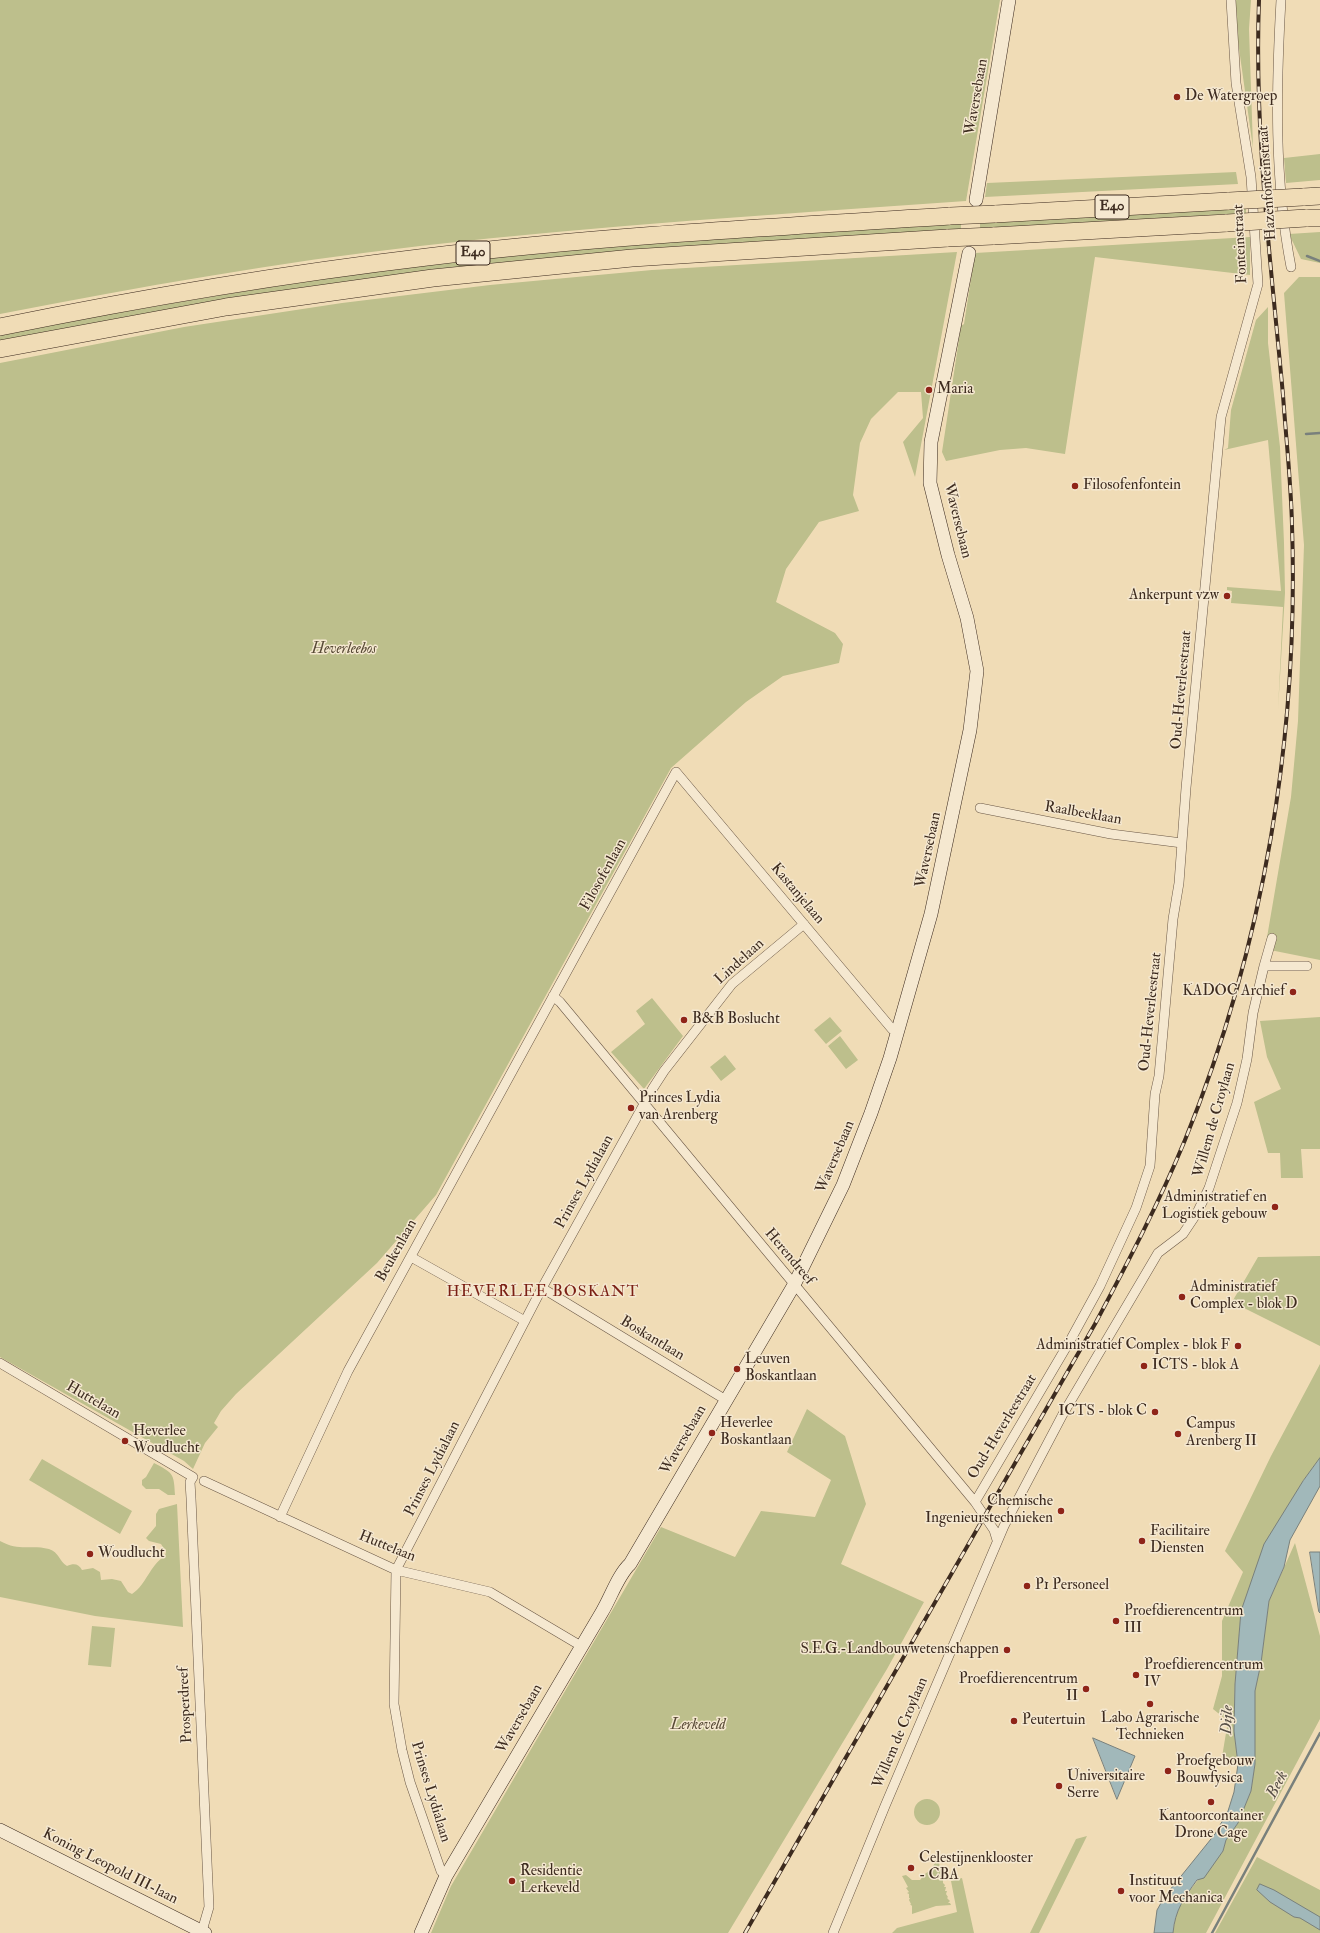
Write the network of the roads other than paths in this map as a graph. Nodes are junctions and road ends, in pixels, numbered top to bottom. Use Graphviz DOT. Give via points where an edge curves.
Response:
graph roads {
  1 [pos="1009,0"];
  2 [pos="1231,0"];
  3 [pos="1281,0"];
  4 [pos="1320,196"];
  5 [pos="976,200"];
  6 [pos="1313,218"];
  7 [pos="966,253"];
  8 [pos="1291,267"];
  9 [pos="0,327"];
  10 [pos="0,349"];
  11 [pos="1214,482"];
  12 [pos="676,772"];
  13 [pos="980,808"];
  14 [pos="1182,843"];
  15 [pos="804,924"];
  16 [pos="1272,938"];
  17 [pos="1264,966"];
  18 [pos="1307,966"];
  19 [pos="553,997"];
  20 [pos="898,1032"];
  21 [pos="644,1103"];
  22 [pos="411,1257"];
  23 [pos="794,1285"];
  24 [pos="542,1288"];
  25 [pos="525,1321"];
  26 [pos="0,1363"];
  27 [pos="726,1400"];
  28 [pos="193,1477"];
  29 [pos="204,1481"];
  30 [pos="975,1502"];
  31 [pos="280,1517"];
  32 [pos="997,1540"];
  33 [pos="396,1570"];
  34 [pos="581,1646"];
  35 [pos="0,1830"];
  36 [pos="446,1876"];
  37 [pos="204,1932"];
  38 [pos="421,1933"];
  39 [pos="833,1933"];
  1 -- 5 [label="street, Waversebaan"];
  2 -- 11 [label="street, Fonteinstraat" via="1236,83 1251,177 1258,284 1221,417"];
  3 -- 8 [label="street, Hazenfonteinstraat" via="1277,126 1285,240"];
  4 -- 9 [label="highway, E40, bridge" via="950,216 636,237 428,257 221,286"];
  6 -- 10 [label="highway, E40, bridge" via="632,258 433,278 226,307"];
  7 -- 20 [label="street, Waversebaan" via="958,280 958,306 931,442 930,483 967,618 977,671 970,730 939,884"];
  11 -- 14 [label="street, Oud-Heverleestraat"];
  12 -- 15 [label="street, Kastanjelaan"];
  12 -- 19 [label="street, Filosofenlaan"];
  13 -- 14 [label="street, Raalbeeklaan" via="1096,832"];
  14 -- 30 [label="street, Oud-Heverleestraat" via="1155,1094 1150,1166 1144,1190 1098,1288 1049,1378"];
  15 -- 20 [label="street, Kastanjelaan" via="892,1030"];
  15 -- 21 [label="street, Lindelaan" via="732,984 664,1071"];
  16 -- 17 [label="street, Willem de Croylaan"];
  17 -- 18 [label="street"];
  17 -- 32 [label="street, Willem de Croylaan" via="1237,1103 1209,1188 1183,1234 1158,1253 1063,1414"];
  19 -- 21 [label="street, Herendreef" via="560,1002"];
  19 -- 22 [label="street, Beukenlaan"];
  20 -- 23 [label="street, Waversebaan" via="871,1113 843,1184"];
  21 -- 23 [label="street, Herendreef"];
  21 -- 24 [label="street, Prinses Lydialaan"];
  22 -- 25 [label="street"];
  22 -- 31 [label="street, Beukenlaan" via="333,1400"];
  23 -- 27 [label="street, Waversebaan"];
  23 -- 30 [label="street, Herendreef"];
  24 -- 25 [label="street, Prinses Lydialaan"];
  24 -- 27 [label="street, Boskantlaan"];
  25 -- 33 [label="street, Prinses Lydialaan"];
  26 -- 28 [label="street, Huttelaan"];
  27 -- 34 [label="street, Waversebaan"];
  28 -- 37 [label="street, Prosperdreef" via="190,1482 190,1498 209,1907"];
  29 -- 31 [label="street, Huttelaan"];
  30 -- 32 [label="street, Herendreef" via="994,1530"];
  31 -- 33 [label="street, Huttelaan"];
  32 -- 39 [label="street, Willem de Croylaan"];
  33 -- 34 [label="street, Huttelaan" via="490,1592"];
  33 -- 36 [label="street, Prinses Lydialaan" via="394,1704 410,1782 441,1872"];
  34 -- 36 [label="street, Waversebaan"];
  35 -- 37 [label="street, Koning Leopold III-laan"];
  36 -- 38 [label="street, Waversebaan"];
}
